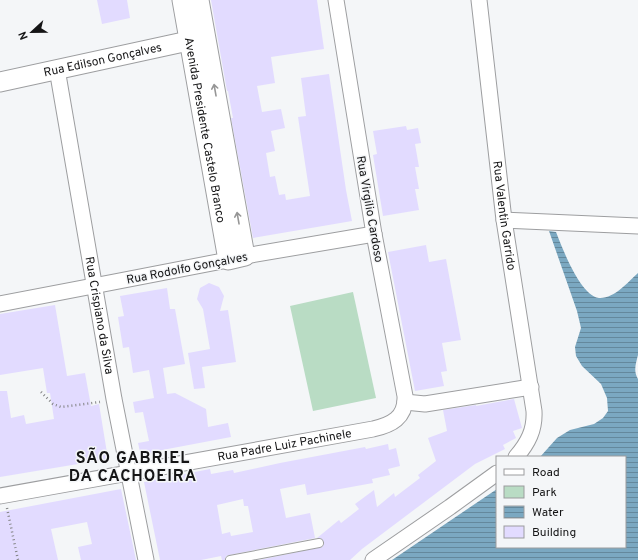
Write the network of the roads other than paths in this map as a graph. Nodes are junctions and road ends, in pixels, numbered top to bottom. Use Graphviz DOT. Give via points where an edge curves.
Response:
graph roads {
  1 [pos="182,0"];
  2 [pos="199,0"];
  3 [pos="336,0"];
  4 [pos="479,0"];
  5 [pos="197,38"];
  6 [pos="57,70"];
  7 [pos="0,82"];
  8 [pos="504,220"];
  9 [pos="638,226"];
  10 [pos="374,234"];
  11 [pos="236,258"];
  12 [pos="95,286"];
  13 [pos="0,304"];
  14 [pos="531,387"];
  15 [pos="403,409"];
  16 [pos="517,456"];
  17 [pos="128,472"];
  18 [pos="496,473"];
  19 [pos="2,496"];
  20 [pos="319,543"];
  21 [pos="146,560"];
  22 [pos="230,560"];
  23 [pos="373,560"];
  1 -- 5 [label="street, Avenida Presidente Castelo Branco"];
  2 -- 5 [label="street, Avenida Presidente Castelo Branco"];
  3 -- 10 [label="street, Rua Virgilio Cardoso"];
  4 -- 8 [label="street, Rua Valentin Garrido"];
  5 -- 6 [label="street, Rua Edilson Gonçalves"];
  5 -- 11 [label="street, Avenida Presidente Castelo Branco"];
  6 -- 7 [label="street, Rua Edilson Gonçalves"];
  6 -- 12 [label="street, Rua Crispiano da Silva"];
  8 -- 9 [label="street"];
  8 -- 14 [label="street, Rua Valentin Garrido"];
  10 -- 11 [label="street, Rua Rodolfo Gonçalves"];
  10 -- 15 [label="street, Rua Virgilio Cardoso"];
  11 -- 12 [label="street, Rua Rodolfo Gonçalves"];
  12 -- 13 [label="street, Rua Rodolfo Gonçalves"];
  12 -- 17 [label="street, Rua Crispiano da Silva"];
  14 -- 15 [label="street"];
  14 -- 16 [label="street, Rua Valentin Garrido" via="534,429"];
  15 -- 17 [label="street, Rua Padre Luiz Pachinele" via="392,422 373,429"];
  17 -- 19 [label="street, Rua Padre Luiz Pachinele"];
  17 -- 21 [label="street, Rua Crispiano da Silva"];
  18 -- 23 [label="street"];
  20 -- 22 [label="lane"];
}
